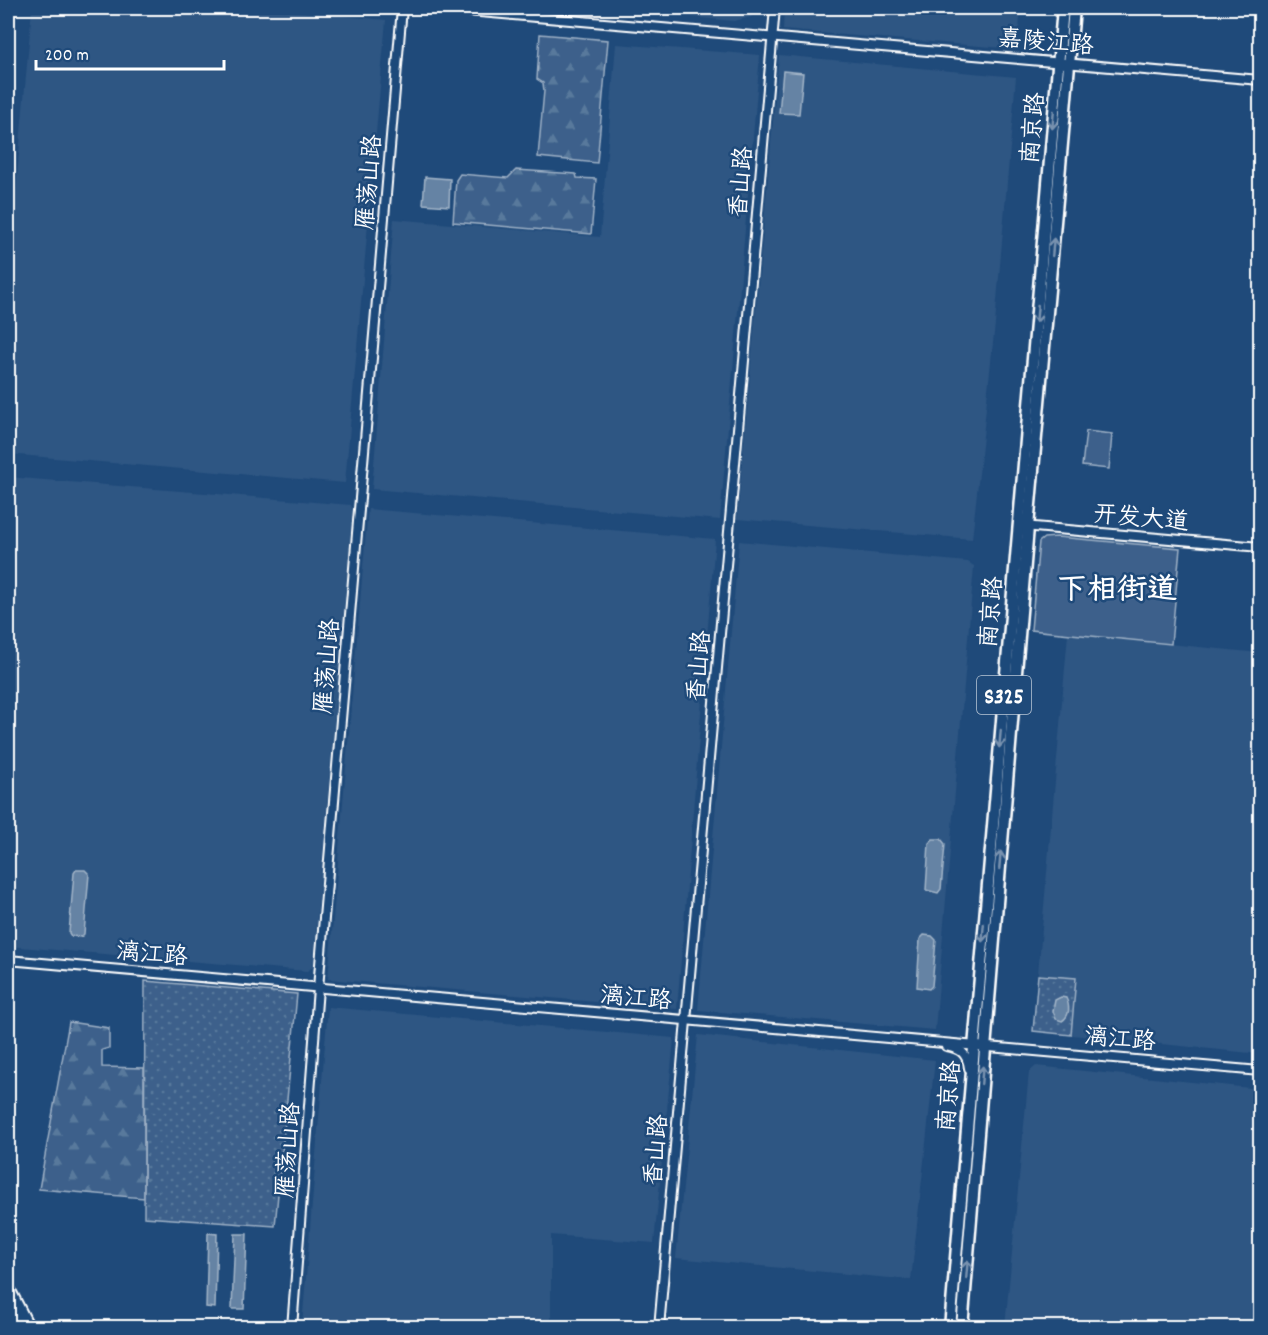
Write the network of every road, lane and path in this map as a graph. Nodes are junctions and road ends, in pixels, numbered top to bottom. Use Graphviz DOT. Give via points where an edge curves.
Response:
graph roads {
  1 [pos="402,8"];
  2 [pos="433,8"];
  3 [pos="775,8"];
  4 [pos="1063,8"];
  5 [pos="1074,8"];
  6 [pos="772,36"];
  7 [pos="1064,62"];
  8 [pos="1260,80"];
  9 [pos="1023,526"];
  10 [pos="1260,548"];
  11 [pos="8,960"];
  12 [pos="318,988"];
  13 [pos="686,1021"];
  14 [pos="912,1039"];
  15 [pos="979,1045"];
  16 [pos="1260,1071"];
  17 [pos="970,1082"];
  18 [pos="8,1289"];
  19 [pos="8,1311"];
  20 [pos="16,1328"];
  21 [pos="28,1328"];
  22 [pos="292,1328"];
  23 [pos="659,1328"];
  24 [pos="950,1328"];
  25 [pos="962,1328"];
  1 -- 12 [label="street, 雁荡山路"];
  2 -- 6 [label="street, 嘉陵江路"];
  3 -- 6 [label="street, 香山路"];
  4 -- 7 [label="main road, 南京路 / S325"];
  5 -- 7 [label="main road, 南京路 / S325"];
  6 -- 7 [label="street, 嘉陵江路"];
  6 -- 13 [label="street, 香山路"];
  7 -- 8 [label="street, 嘉陵江路"];
  7 -- 9 [label="main road, 南京路 / S325"];
  9 -- 10 [label="street, 开发大道"];
  9 -- 15 [label="main road, 南京路 / S325"];
  11 -- 12 [label="street, 漓江路"];
  12 -- 13 [label="street, 漓江路"];
  12 -- 22 [label="street, 雁荡山路"];
  13 -- 14 [label="street, 漓江路"];
  13 -- 23 [label="street, 香山路"];
  14 -- 15 [label="street, 漓江路"];
  14 -- 17 [label="street" via="961,1050 968,1059"];
  15 -- 16 [label="street, 漓江路"];
  15 -- 17 [label="main road, 南京路 / S325"];
  25 -- 15 [label="main road, 南京路 / S325, one-way"];
  17 -- 24 [label="main road, 南京路 / S325"];
  18 -- 21 [label="highway"];
  19 -- 20 [label="highway"];
}
